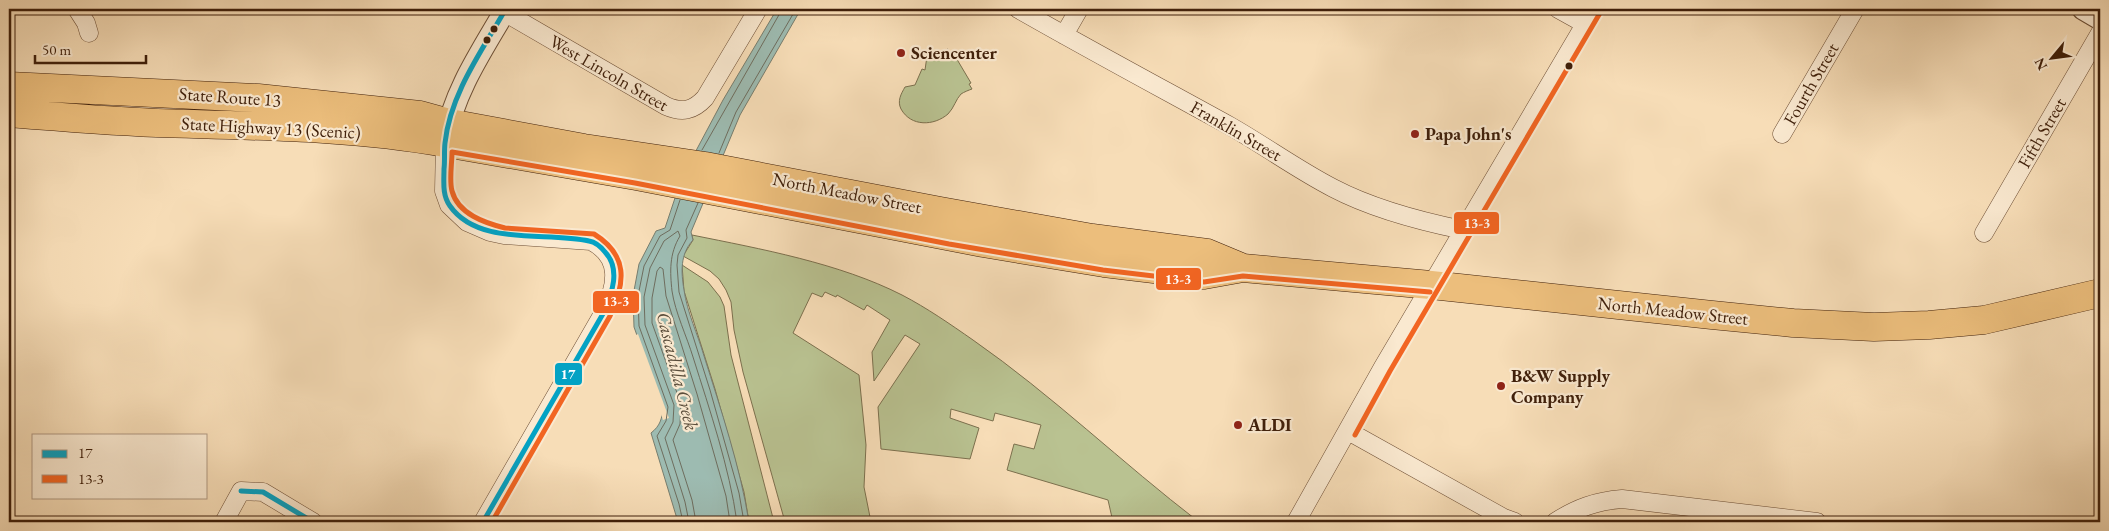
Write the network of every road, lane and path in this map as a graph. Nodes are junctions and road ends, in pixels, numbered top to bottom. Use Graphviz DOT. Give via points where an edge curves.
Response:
graph roads {
  1 [pos="77,9"];
  2 [pos="758,9"];
  3 [pos="1018,9"];
  4 [pos="1079,9"];
  5 [pos="1558,9"];
  6 [pos="1594,9"];
  7 [pos="1855,9"];
  8 [pos="2083,9"];
  9 [pos="502,10"];
  10 [pos="2100,18"];
  11 [pos="1585,24"];
  12 [pos="2100,32"];
  13 [pos="89,34"];
  14 [pos="1064,35"];
  15 [pos="9,86"];
  16 [pos="9,113"];
  17 [pos="447,133"];
  18 [pos="1782,134"];
  19 [pos="1463,230"];
  20 [pos="1984,233"];
  21 [pos="1431,285"];
  22 [pos="2100,293"];
  23 [pos="1348,431"];
  24 [pos="224,522"];
  25 [pos="314,522"];
  26 [pos="483,522"];
  27 [pos="1296,522"];
  28 [pos="1515,522"];
  29 [pos="1555,522"];
  30 [pos="1816,522"];
  1 -- 13 [label="street"];
  2 -- 9 [label="street, West Lincoln Street" via="705,98 688,110 666,106"];
  3 -- 14 [label="street, Franklin Street"];
  4 -- 14 [label="street"];
  5 -- 11 [label="street"];
  6 -- 11 [label="street"];
  7 -- 18 [label="street, Fourth Street"];
  8 -- 10 [label="street"];
  9 -- 17 [label="street" via="457,99"];
  11 -- 19 [label="street"];
  12 -- 20 [label="street, Fifth Street"];
  14 -- 19 [label="street, Franklin Street" via="1253,139 1333,188 1399,214"];
  15 -- 17 [label="highway, State Route 13" via="258,98 412,114"];
  16 -- 17 [label="highway, State Highway 13 (Scenic)" via="256,125 410,138"];
  17 -- 21 [label="highway, North Meadow Street" via="768,190 940,211 1092,238 1207,253 1243,268"];
  17 -- 26 [label="street" via="444,191 449,205 467,222 490,232 590,241 600,246 614,264 612,289 604,312"];
  19 -- 21 [label="street"];
  21 -- 22 [label="highway, North Meadow Street" via="1730,317 1874,327 1984,320"];
  21 -- 23 [label="street"];
  23 -- 27 [label="street"];
  23 -- 28 [label="street"];
  24 -- 25 [label="street" via="241,491 263,492"];
  29 -- 30 [label="street" via="1586,505 1622,499"];
}
